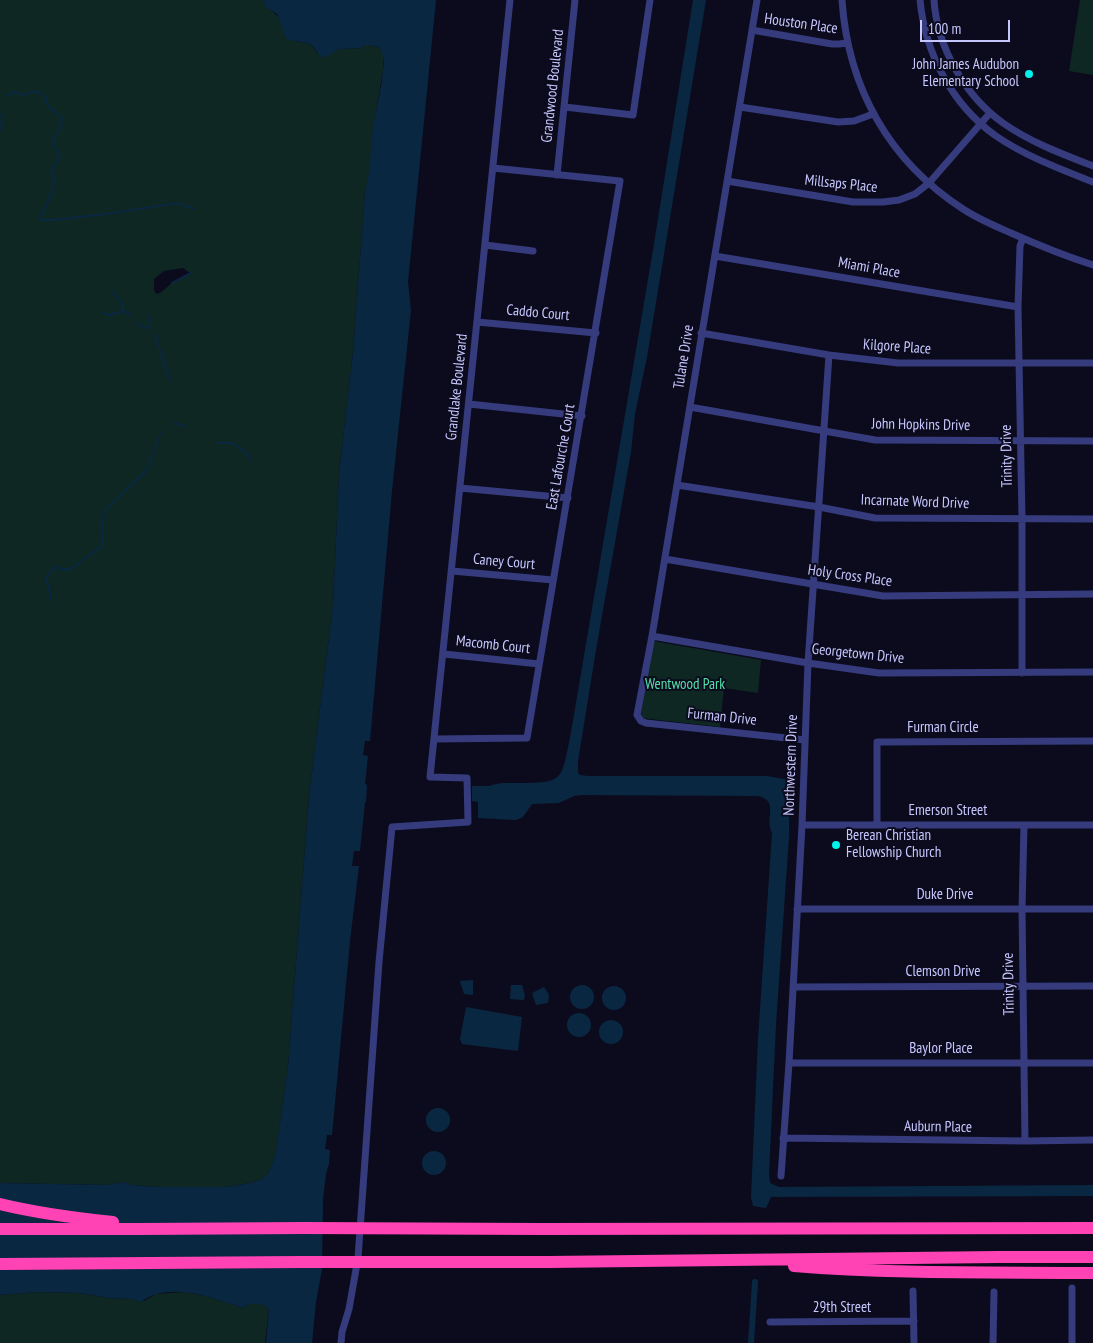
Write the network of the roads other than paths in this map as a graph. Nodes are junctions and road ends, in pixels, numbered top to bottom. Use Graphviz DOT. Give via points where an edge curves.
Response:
graph roads {
  1 [pos="510,0"];
  2 [pos="575,0"];
  3 [pos="650,0"];
  4 [pos="757,0"];
  5 [pos="842,0"];
  6 [pos="920,0"];
  7 [pos="934,0"];
  8 [pos="752,30"];
  9 [pos="847,43"];
  10 [pos="565,107"];
  11 [pos="740,107"];
  12 [pos="990,113"];
  13 [pos="873,114"];
  14 [pos="980,124"];
  15 [pos="1093,166"];
  16 [pos="493,168"];
  17 [pos="558,175"];
  18 [pos="727,181"];
  19 [pos="1093,182"];
  20 [pos="929,183"];
  21 [pos="1023,238"];
  22 [pos="485,245"];
  23 [pos="534,251"];
  24 [pos="715,256"];
  25 [pos="1093,265"];
  26 [pos="1018,307"];
  27 [pos="477,322"];
  28 [pos="596,332"];
  29 [pos="701,333"];
  30 [pos="829,355"];
  31 [pos="1020,363"];
  32 [pos="1093,363"];
  33 [pos="469,404"];
  34 [pos="690,407"];
  35 [pos="582,416"];
  36 [pos="824,431"];
  37 [pos="1021,441"];
  38 [pos="1093,441"];
  39 [pos="677,485"];
  40 [pos="460,488"];
  41 [pos="568,498"];
  42 [pos="819,507"];
  43 [pos="1022,519"];
  44 [pos="1093,519"];
  45 [pos="665,559"];
  46 [pos="452,571"];
  47 [pos="553,580"];
  48 [pos="814,585"];
  49 [pos="1023,594"];
  50 [pos="1093,594"];
  51 [pos="652,636"];
  52 [pos="444,654"];
  53 [pos="808,663"];
  54 [pos="539,664"];
  55 [pos="1093,672"];
  56 [pos="1022,673"];
  57 [pos="638,718"];
  58 [pos="435,738"];
  59 [pos="805,740"];
  60 [pos="1093,741"];
  61 [pos="802,825"];
  62 [pos="877,825"];
  63 [pos="1024,825"];
  64 [pos="1093,825"];
  65 [pos="1022,909"];
  66 [pos="1093,909"];
  67 [pos="797,910"];
  68 [pos="1022,986"];
  69 [pos="1093,986"];
  70 [pos="793,987"];
  71 [pos="789,1063"];
  72 [pos="1024,1063"];
  73 [pos="1093,1063"];
  74 [pos="783,1138"];
  75 [pos="1093,1140"];
  76 [pos="1025,1141"];
  77 [pos="781,1176"];
  78 [pos="0,1204"];
  79 [pos="1093,1227"];
  80 [pos="0,1229"];
  81 [pos="139,1229"];
  82 [pos="1093,1257"];
  83 [pos="717,1260"];
  84 [pos="0,1264"];
  85 [pos="1093,1273"];
  86 [pos="1072,1288"];
  87 [pos="913,1292"];
  88 [pos="994,1292"];
  89 [pos="914,1321"];
  90 [pos="770,1322"];
  91 [pos="341,1343"];
  92 [pos="914,1343"];
  93 [pos="994,1343"];
  94 [pos="1072,1343"];
  1 -- 16 [label="street, Grandlake Boulevard"];
  2 -- 10 [label="street, Grandwood Boulevard"];
  3 -- 10 [label="street" via="633,115"];
  4 -- 8 [label="street, Tulane Drive"];
  5 -- 9 [label="street"];
  6 -- 14 [label="street" via="927,37 939,68 959,100"];
  7 -- 12 [label="street" via="941,36 953,64 971,92"];
  8 -- 9 [label="street, Houston Place" via="832,44"];
  8 -- 11 [label="street, Tulane Drive"];
  9 -- 13 [label="street"];
  10 -- 17 [label="street, Grandwood Boulevard"];
  11 -- 13 [label="street" via="838,122 854,121"];
  11 -- 18 [label="street, Tulane Drive"];
  12 -- 14 [label="street, Millsaps Place"];
  12 -- 15 [label="street" via="1030,139"];
  13 -- 20 [label="street" via="904,158"];
  14 -- 19 [label="street" via="1024,152"];
  14 -- 20 [label="street, Millsaps Place"];
  16 -- 17 [label="street"];
  16 -- 22 [label="street, Grandlake Boulevard"];
  17 -- 28 [label="street, East Lafourche Court" via="620,181"];
  18 -- 20 [label="street, Millsaps Place" via="863,202 899,200 915,194"];
  18 -- 24 [label="street, Tulane Drive"];
  20 -- 21 [label="street" via="964,210"];
  21 -- 25 [label="street"];
  21 -- 26 [label="street, Trinity Drive"];
  22 -- 23 [label="street"];
  22 -- 27 [label="street, Grandlake Boulevard"];
  24 -- 26 [label="street, Miami Place"];
  24 -- 29 [label="street, Tulane Drive"];
  26 -- 31 [label="street, Trinity Drive"];
  27 -- 28 [label="street, Caddo Court"];
  27 -- 33 [label="street, Grandlake Boulevard"];
  28 -- 35 [label="street, East Lafourche Court"];
  29 -- 30 [label="street, Kilgore Place"];
  29 -- 34 [label="street, Tulane Drive"];
  30 -- 31 [label="street, Kilgore Place" via="898,363"];
  30 -- 36 [label="street, Northwestern Drive"];
  31 -- 32 [label="street, Kilgore Place"];
  31 -- 37 [label="street, Trinity Drive"];
  33 -- 35 [label="street"];
  33 -- 40 [label="street, Grandlake Boulevard"];
  34 -- 36 [label="street, John Hopkins Drive"];
  34 -- 39 [label="street, Tulane Drive"];
  35 -- 41 [label="street, East Lafourche Court"];
  36 -- 37 [label="street, John Hopkins Drive" via="875,440"];
  36 -- 42 [label="street, Northwestern Drive"];
  37 -- 38 [label="street, John Hopkins Drive"];
  37 -- 43 [label="street, Trinity Drive"];
  39 -- 42 [label="street, Incarnate Word Drive"];
  39 -- 45 [label="street, Tulane Drive"];
  40 -- 41 [label="street"];
  40 -- 46 [label="street, Grandlake Boulevard"];
  41 -- 47 [label="street, East Lafourche Court"];
  42 -- 43 [label="street, Incarnate Word Drive" via="875,518"];
  42 -- 48 [label="street, Northwestern Drive"];
  43 -- 44 [label="street, Incarnate Word Drive"];
  43 -- 49 [label="street, Trinity Drive"];
  45 -- 48 [label="street, Holy Cross Place"];
  45 -- 51 [label="street, Tulane Drive"];
  46 -- 47 [label="street, Caney Court"];
  46 -- 52 [label="street, Grandlake Boulevard"];
  47 -- 54 [label="street, East Lafourche Court"];
  48 -- 49 [label="street, Holy Cross Place" via="883,596"];
  48 -- 53 [label="street, Northwestern Drive"];
  49 -- 50 [label="street, Holy Cross Place"];
  49 -- 56 [label="street, Trinity Drive"];
  51 -- 53 [label="street, Georgetown Drive"];
  51 -- 57 [label="street, Tulane Drive"];
  52 -- 54 [label="street, Macomb Court"];
  52 -- 58 [label="street, Grandlake Boulevard"];
  53 -- 56 [label="street, Georgetown Drive" via="879,673"];
  53 -- 59 [label="street, Northwestern Drive"];
  54 -- 58 [label="street, East Lafourche Court" via="527,738"];
  55 -- 56 [label="street, Georgetown Drive"];
  57 -- 59 [label="street, Furman Drive" via="646,723"];
  58 -- 91 [label="street, Grandlake Boulevard" via="430,777 467,778 468,822 392,827 358,1258"];
  59 -- 61 [label="street, Northwestern Drive"];
  60 -- 62 [label="street, Furman Circle" via="877,742"];
  61 -- 62 [label="street, Emerson Street"];
  61 -- 67 [label="street, Northwestern Drive"];
  62 -- 63 [label="street, Emerson Street"];
  63 -- 64 [label="street, Emerson Street"];
  63 -- 65 [label="street, Trinity Drive"];
  65 -- 66 [label="street, Duke Drive"];
  65 -- 67 [label="street, Duke Drive"];
  65 -- 68 [label="street, Trinity Drive"];
  67 -- 70 [label="street, Northwestern Drive"];
  68 -- 69 [label="street, Clemson Drive"];
  68 -- 70 [label="street, Clemson Drive"];
  68 -- 72 [label="street, Trinity Drive"];
  70 -- 71 [label="street, Northwestern Drive"];
  71 -- 72 [label="street, Baylor Place"];
  71 -- 74 [label="street, Northwestern Drive"];
  72 -- 73 [label="street, Baylor Place"];
  72 -- 76 [label="street, Trinity Drive"];
  74 -- 76 [label="street, Auburn Place"];
  74 -- 77 [label="street, Northwestern Drive"];
  75 -- 76 [label="street, Auburn Place"];
  78 -- 81 [label="highway" via="131,1224"];
  79 -- 81 [label="highway, bridge"];
  80 -- 81 [label="highway"];
  82 -- 83 [label="highway"];
  83 -- 84 [label="highway, bridge"];
  83 -- 85 [label="highway" via="896,1272"];
  86 -- 94 [label="street"];
  87 -- 89 [label="street"];
  88 -- 93 [label="street"];
  89 -- 90 [label="street, 29th Street"];
  89 -- 92 [label="street"];
}
